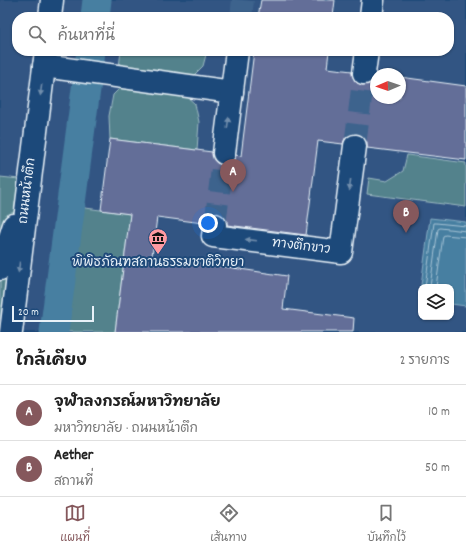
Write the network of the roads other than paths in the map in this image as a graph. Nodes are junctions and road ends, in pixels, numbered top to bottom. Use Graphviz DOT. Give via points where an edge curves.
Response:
graph roads {
  1 [pos="52,0"];
  2 [pos="374,0"];
  3 [pos="51,12"];
  4 [pos="372,12"];
  5 [pos="236,56"];
  6 [pos="366,56"];
  7 [pos="45,58"];
  8 [pos="364,73"];
  9 [pos="232,92"];
  10 [pos="354,146"];
  11 [pos="224,153"];
  12 [pos="30,172"];
  13 [pos="215,225"];
  14 [pos="0,269"];
  15 [pos="11,332"];
  1 -- 3 [label="street"];
  2 -- 4 [label="street"];
  5 -- 9 [label="street"];
  6 -- 8 [label="street"];
  7 -- 9 [label="street" via="75,70"];
  7 -- 12 [label="street, ถนนหน้าตึก, one-way"];
  11 -- 9 [label="street, one-way"];
  10 -- 13 [label="street, ทางตึกขาว, one-way" via="341,252 213,236"];
  12 -- 14 [label="street"];
  12 -- 15 [label="street, ถนนหน้าตึก, one-way"];
}
